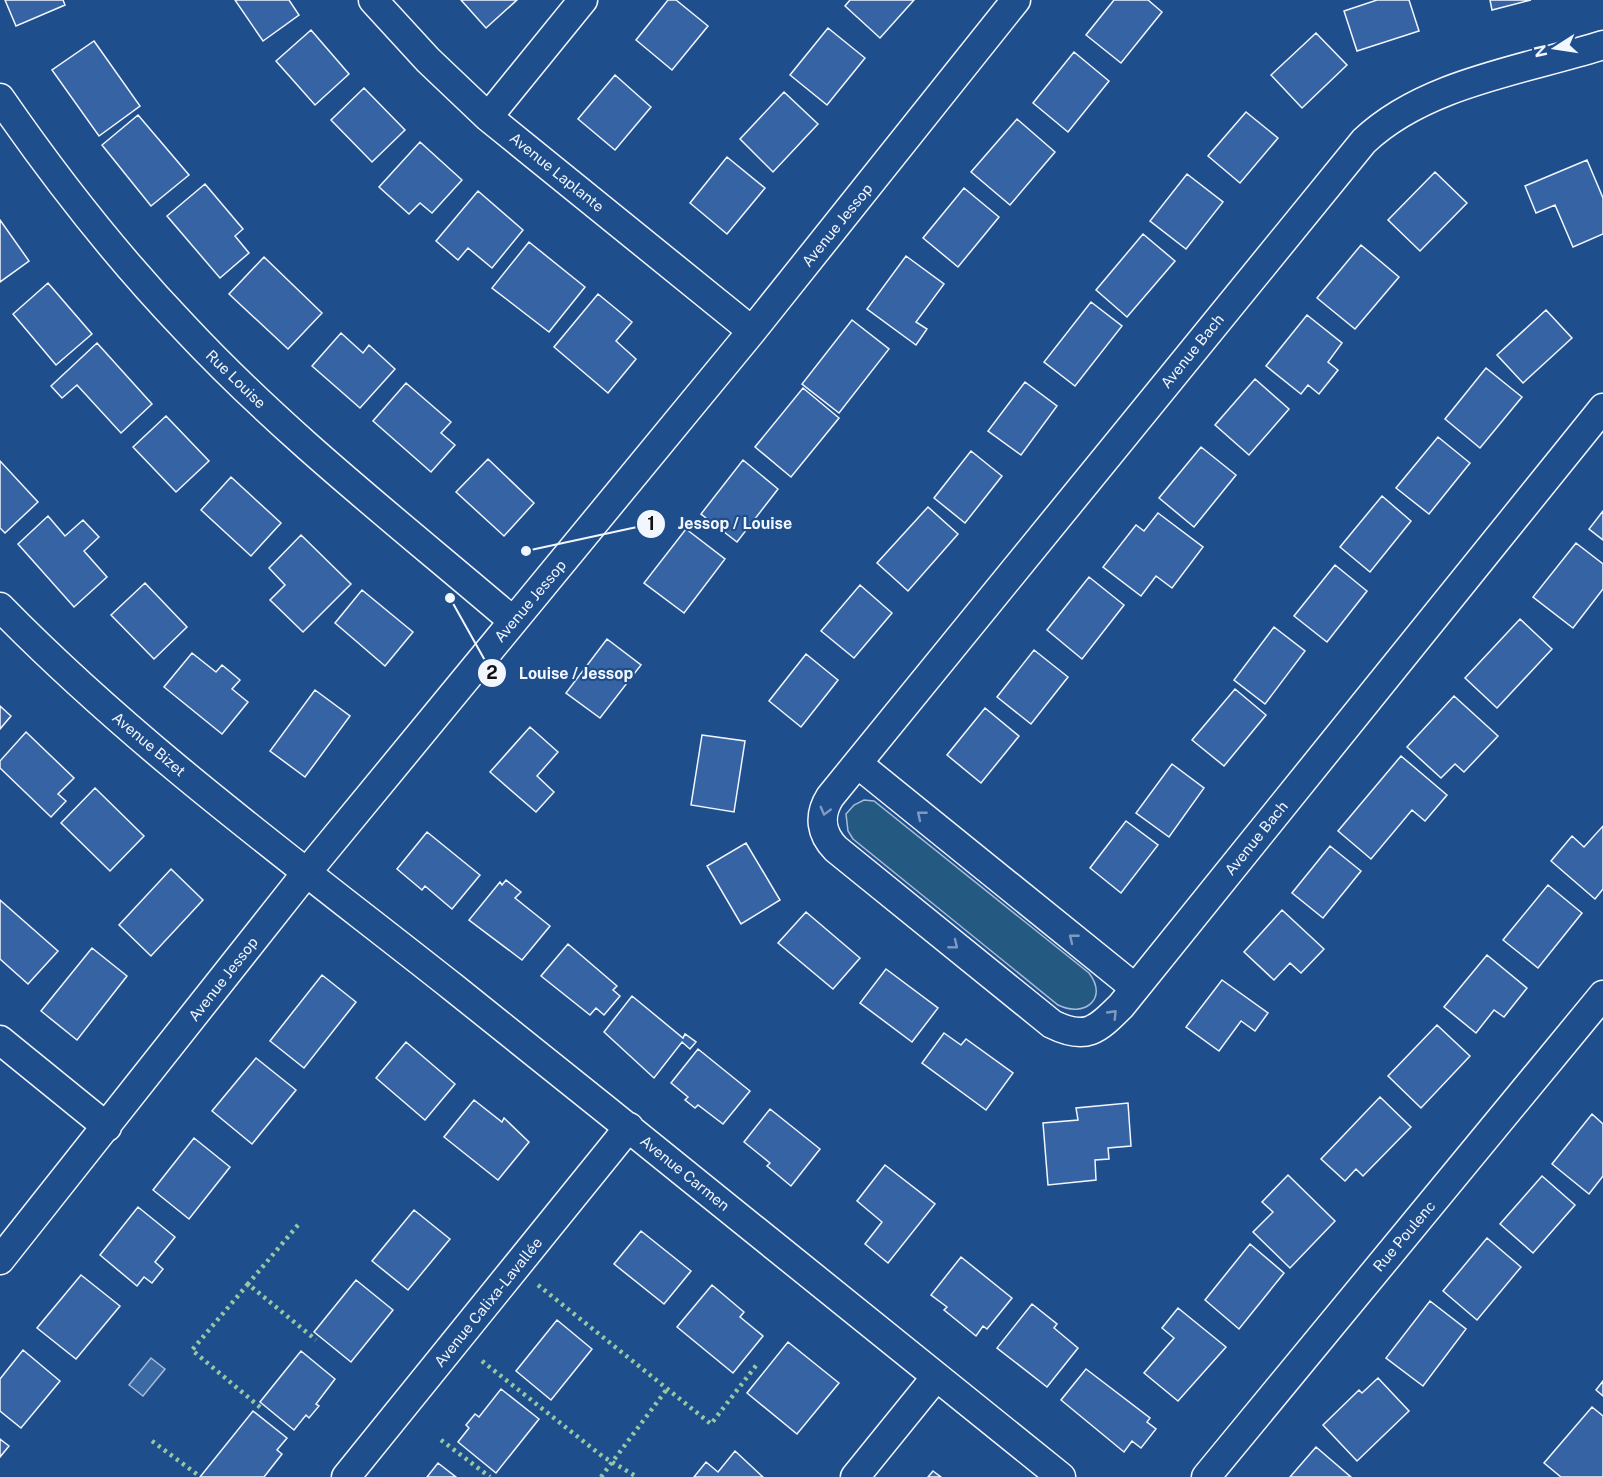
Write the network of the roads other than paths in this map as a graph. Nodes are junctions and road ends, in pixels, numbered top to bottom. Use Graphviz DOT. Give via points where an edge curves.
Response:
graph roads {
  1 [pos="373,0"];
  2 [pos="583,0"];
  3 [pos="1016,0"];
  4 [pos="1603,45"];
  5 [pos="0,98"];
  6 [pos="488,117"];
  7 [pos="752,331"];
  8 [pos="1603,408"];
  9 [pos="0,608"];
  10 [pos="513,621"];
  11 [pos="858,764"];
  12 [pos="307,872"];
  13 [pos="1135,988"];
  14 [pos="1603,995"];
  15 [pos="0,1040"];
  16 [pos="107,1127"];
  17 [pos="629,1127"];
  18 [pos="0,1260"];
  19 [pos="936,1377"];
  20 [pos="346,1477"];
  21 [pos="855,1477"];
  22 [pos="1060,1477"];
  23 [pos="1206,1477"];
  1 -- 6 [label="street, Avenue Laplante"];
  2 -- 6 [label="street"];
  3 -- 7 [label="street, Avenue Jessop"];
  4 -- 11 [label="street, Avenue Bach" via="1431,96 1388,119 1364,141"];
  5 -- 10 [label="street, Rue Louise" via="90,220 192,336 264,406"];
  6 -- 7 [label="street, Avenue Laplante"];
  7 -- 10 [label="street, Avenue Jessop"];
  8 -- 13 [label="street, Avenue Bach"];
  9 -- 12 [label="street, Avenue Bizet" via="119,719"];
  10 -- 12 [label="street, Avenue Jessop"];
  13 -- 11 [label="street, one-way"];
  11 -- 13 [label="street, Avenue Bach, one-way" via="830,797 823,812 823,828 829,842 1052,1024 1068,1032 1094,1030 1107,1021"];
  12 -- 16 [label="street, Avenue Jessop"];
  12 -- 17 [label="street, Avenue Carmen"];
  14 -- 23 [label="street, Rue Poulenc"];
  15 -- 16 [label="street"];
  16 -- 18 [label="street, Avenue Jessop"];
  17 -- 19 [label="street, Avenue Carmen"];
  17 -- 20 [label="street, Avenue Calixa-Lavallée"];
  19 -- 21 [label="street"];
  19 -- 22 [label="street, Avenue Carmen"];
}
